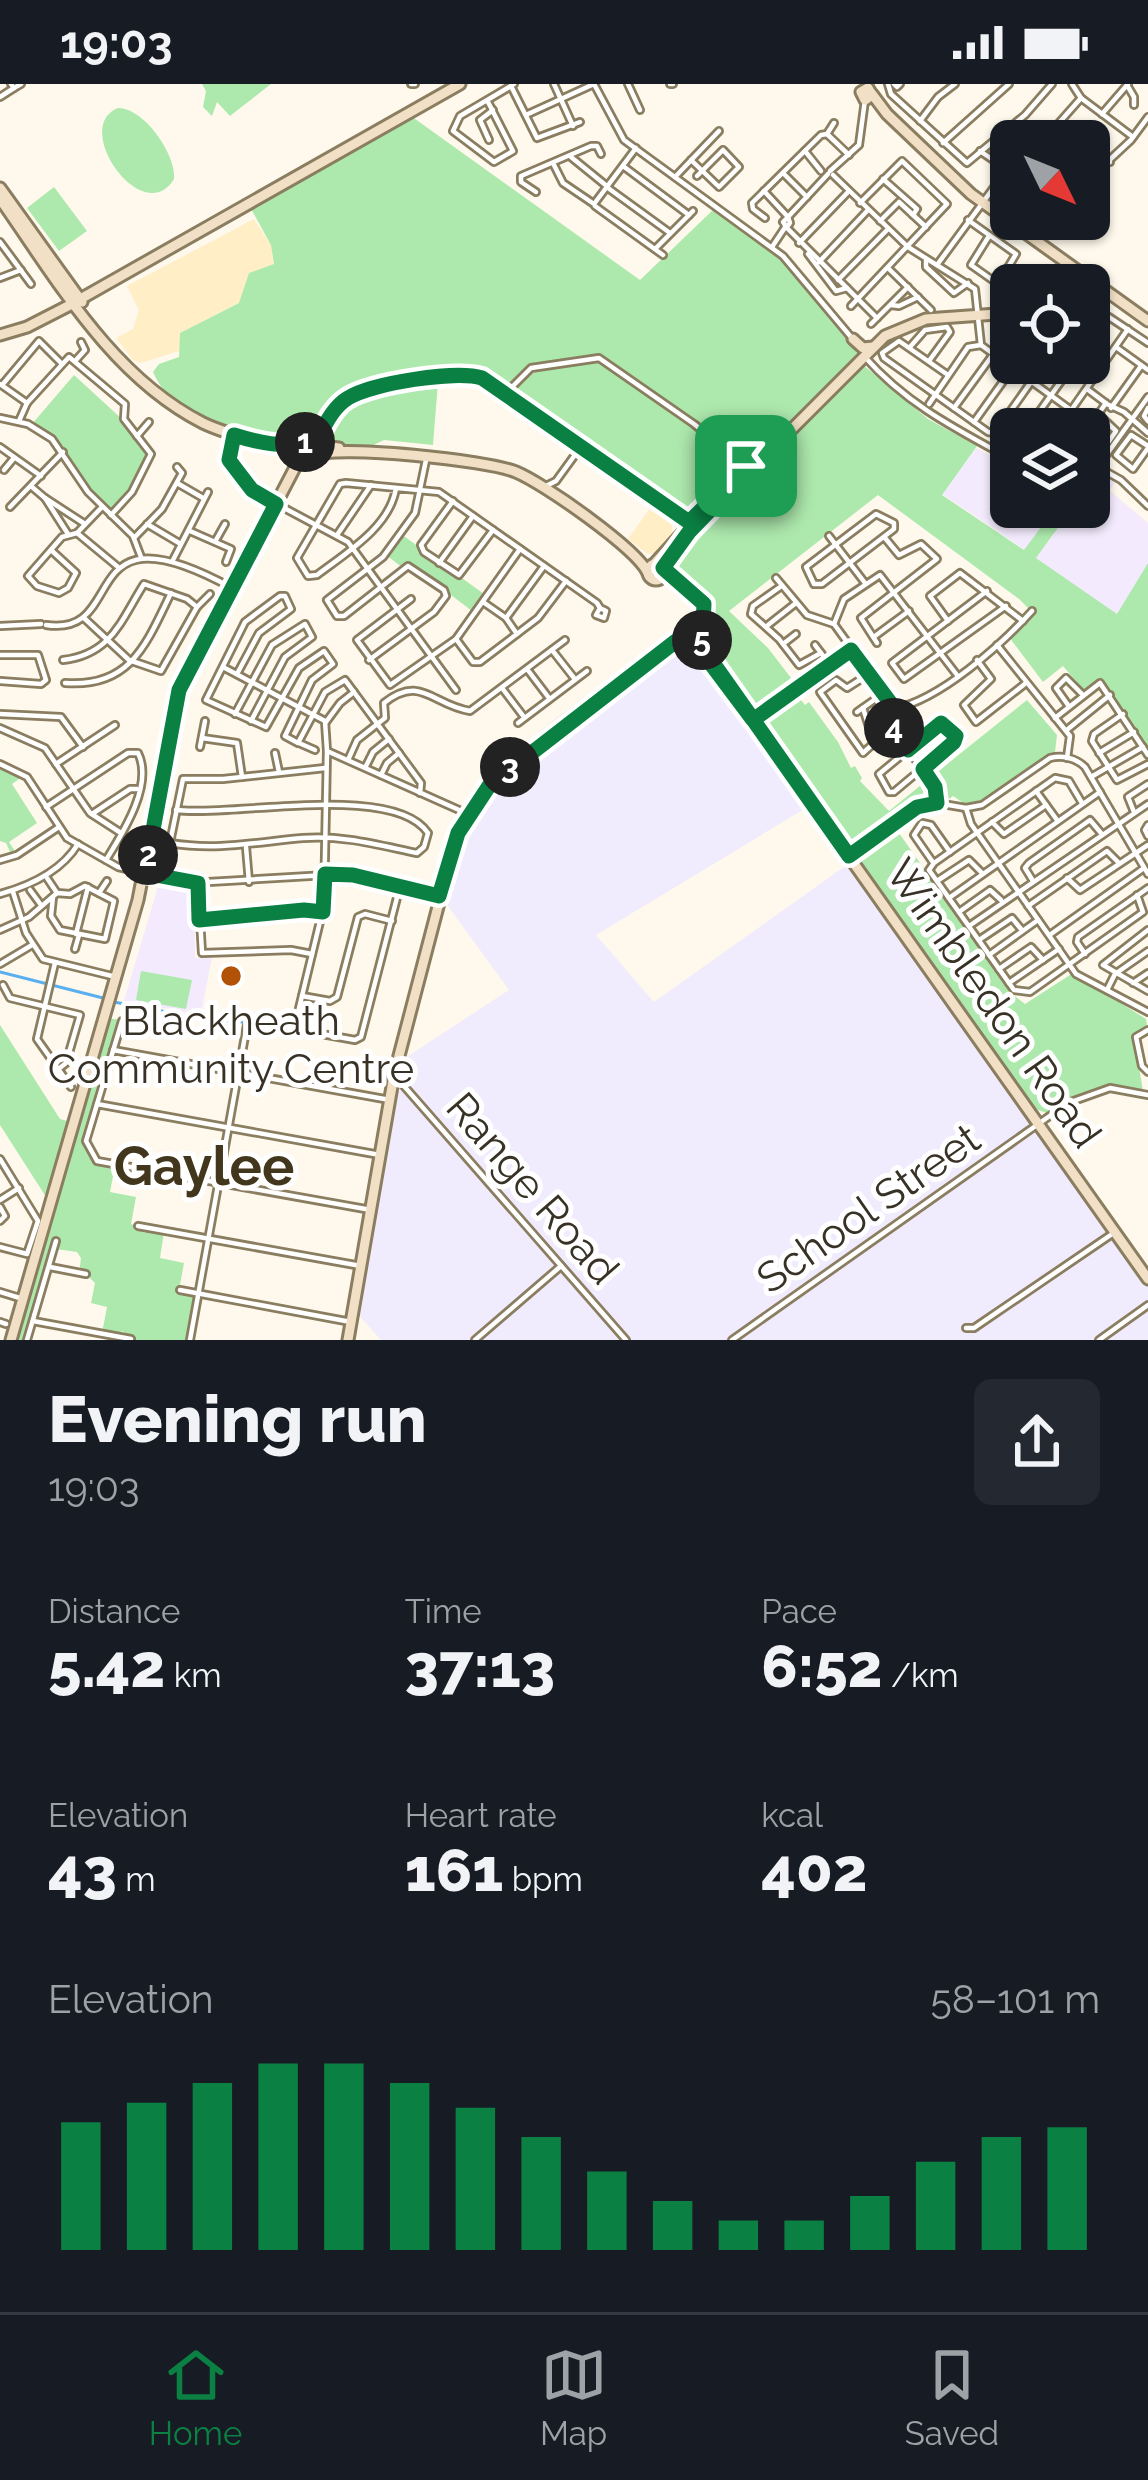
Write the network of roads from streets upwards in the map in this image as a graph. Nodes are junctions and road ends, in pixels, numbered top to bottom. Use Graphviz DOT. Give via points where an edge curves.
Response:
graph roads {
  1 [pos="460,84"];
  2 [pos="554,84"];
  3 [pos="594,84"];
  4 [pos="628,84"];
  5 [pos="894,84"];
  6 [pos="956,84"];
  7 [pos="1009,84"];
  8 [pos="1052,84"];
  9 [pos="1072,84"];
  10 [pos="1127,84"];
  11 [pos="15,85"];
  12 [pos="513,85"];
  13 [pos="447,87"];
  14 [pos="866,90"];
  15 [pos="649,93"];
  16 [pos="0,98"];
  17 [pos="1081,98"];
  18 [pos="560,99"];
  19 [pos="635,99"];
  20 [pos="488,100"];
  21 [pos="1134,105"];
  22 [pos="494,110"];
  23 [pos="640,110"];
  24 [pos="1102,114"];
  25 [pos="526,115"];
  26 [pos="1148,117"];
  27 [pos="1064,120"];
  28 [pos="920,121"];
  29 [pos="834,123"];
  30 [pos="719,131"];
  31 [pos="827,134"];
  32 [pos="1133,137"];
  33 [pos="489,140"];
  34 [pos="943,143"];
  35 [pos="636,148"];
  36 [pos="980,151"];
  37 [pos="805,152"];
  38 [pos="601,154"];
  39 [pos="570,155"];
  40 [pos="848,155"];
  41 [pos="990,157"];
  42 [pos="692,160"];
  43 [pos="1110,162"];
  44 [pos="553,163"];
  45 [pos="623,166"];
  46 [pos="700,173"];
  47 [pos="783,173"];
  48 [pos="828,175"];
  49 [pos="675,177"];
  50 [pos="883,179"];
  51 [pos="608,187"];
  52 [pos="0,188"];
  53 [pos="764,191"];
  54 [pos="849,191"];
  55 [pos="990,191"];
  56 [pos="536,192"];
  57 [pos="807,197"];
  58 [pos="0,199"];
  59 [pos="900,200"];
  60 [pos="981,202"];
  61 [pos="592,203"];
  62 [pos="860,203"];
  63 [pos="868,210"];
  64 [pos="765,218"];
  65 [pos="970,218"];
  66 [pos="880,221"];
  67 [pos="786,223"];
  68 [pos="926,227"];
  69 [pos="888,229"];
  70 [pos="670,233"];
  71 [pos="990,235"];
  72 [pos="997,240"];
  73 [pos="0,242"];
  74 [pos="800,243"];
  75 [pos="772,247"];
  76 [pos="908,247"];
  77 [pos="655,249"];
  78 [pos="809,252"];
  79 [pos="663,255"];
  80 [pos="926,261"];
  81 [pos="819,262"];
  82 [pos="1012,264"];
  83 [pos="1063,264"];
  84 [pos="937,265"];
  85 [pos="889,268"];
  86 [pos="21,270"];
  87 [pos="0,278"];
  88 [pos="990,278"];
  89 [pos="838,280"];
  90 [pos="968,283"];
  91 [pos="31,284"];
  92 [pos="908,287"];
  93 [pos="847,289"];
  94 [pos="957,293"];
  95 [pos="918,297"];
  96 [pos="1110,297"];
  97 [pos="76,299"];
  98 [pos="858,300"];
  99 [pos="949,302"];
  100 [pos="891,305"];
  101 [pos="851,306"];
  102 [pos="931,310"];
  103 [pos="990,316"];
  104 [pos="979,318"];
  105 [pos="1110,318"];
  106 [pos="1148,320"];
  107 [pos="1128,329"];
  108 [pos="0,333"];
  109 [pos="853,339"];
  110 [pos="81,342"];
  111 [pos="1148,343"];
  112 [pos="981,345"];
  113 [pos="873,347"];
  114 [pos="910,347"];
  115 [pos="1116,347"];
  116 [pos="990,352"];
  117 [pos="864,356"];
  118 [pos="990,357"];
  119 [pos="76,361"];
  120 [pos="929,361"];
  121 [pos="61,363"];
  122 [pos="1141,365"];
  123 [pos="1148,370"];
  124 [pos="104,372"];
  125 [pos="949,375"];
  126 [pos="2,379"];
  127 [pos="97,379"];
  128 [pos="45,381"];
  129 [pos="1001,384"];
  130 [pos="1034,384"];
  131 [pos="1059,384"];
  132 [pos="513,386"];
  133 [pos="53,387"];
  134 [pos="122,389"];
  135 [pos="1086,389"];
  136 [pos="366,390"];
  137 [pos="935,394"];
  138 [pos="116,396"];
  139 [pos="1051,396"];
  140 [pos="1148,397"];
  141 [pos="27,403"];
  142 [pos="929,404"];
  143 [pos="1110,405"];
  144 [pos="954,408"];
  145 [pos="1042,408"];
  146 [pos="1068,408"];
  147 [pos="1072,408"];
  148 [pos="1107,408"];
  149 [pos="1148,408"];
  150 [pos="334,413"];
  151 [pos="1124,416"];
  152 [pos="0,418"];
  153 [pos="19,421"];
  154 [pos="149,422"];
  155 [pos="974,422"];
  156 [pos="1148,422"];
  157 [pos="990,434"];
  158 [pos="1148,434"];
  159 [pos="234,435"];
  160 [pos="137,436"];
  161 [pos="1110,442"];
  162 [pos="259,443"];
  163 [pos="161,445"];
  164 [pos="1148,447"];
  165 [pos="0,448"];
  166 [pos="580,448"];
  167 [pos="990,449"];
  168 [pos="308,450"];
  169 [pos="347,450"];
  170 [pos="63,452"];
  171 [pos="152,454"];
  172 [pos="14,458"];
  173 [pos="423,460"];
  174 [pos="177,467"];
  175 [pos="748,468"];
  176 [pos="1133,469"];
  177 [pos="4,470"];
  178 [pos="1110,474"];
  179 [pos="41,476"];
  180 [pos="1128,476"];
  181 [pos="289,479"];
  182 [pos="177,483"];
  183 [pos="371,485"];
  184 [pos="552,486"];
  185 [pos="32,487"];
  186 [pos="396,488"];
  187 [pos="421,489"];
  188 [pos="132,492"];
  189 [pos="138,499"];
  190 [pos="453,501"];
  191 [pos="13,504"];
  192 [pos="278,505"];
  193 [pos="1148,506"];
  194 [pos="54,507"];
  195 [pos="102,507"];
  196 [pos="111,515"];
  197 [pos="473,516"];
  198 [pos="147,524"];
  199 [pos="225,524"];
  200 [pos="316,524"];
  201 [pos="86,525"];
  202 [pos="689,527"];
  203 [pos="188,530"];
  204 [pos="493,530"];
  205 [pos="77,532"];
  206 [pos="68,534"];
  207 [pos="337,535"];
  208 [pos="829,536"];
  209 [pos="885,537"];
  210 [pos="134,538"];
  211 [pos="216,541"];
  212 [pos="181,544"];
  213 [pos="836,544"];
  214 [pos="353,548"];
  215 [pos="520,549"];
  216 [pos="51,550"];
  217 [pos="141,556"];
  218 [pos="173,560"];
  219 [pos="226,562"];
  220 [pos="439,563"];
  221 [pos="850,563"];
  222 [pos="544,566"];
  223 [pos="118,567"];
  224 [pos="368,568"];
  225 [pos="657,570"];
  226 [pos="776,578"];
  227 [pos="566,581"];
  228 [pos="865,583"];
  229 [pos="782,585"];
  230 [pos="232,588"];
  231 [pos="382,588"];
  232 [pos="987,591"];
  233 [pos="895,592"];
  234 [pos="170,593"];
  235 [pos="210,594"];
  236 [pos="960,598"];
  237 [pos="411,599"];
  238 [pos="482,601"];
  239 [pos="796,603"];
  240 [pos="966,606"];
  241 [pos="1006,606"];
  242 [pos="197,607"];
  243 [pos="397,608"];
  244 [pos="600,608"];
  245 [pos="1033,610"];
  246 [pos="909,611"];
  247 [pos="506,618"];
  248 [pos="84,619"];
  249 [pos="948,620"];
  250 [pos="1023,621"];
  251 [pos="834,624"];
  252 [pos="0,626"];
  253 [pos="766,626"];
  254 [pos="412,628"];
  255 [pos="693,632"];
  256 [pos="518,634"];
  257 [pos="796,634"];
  258 [pos="928,636"];
  259 [pos="455,638"];
  260 [pos="565,640"];
  261 [pos="107,642"];
  262 [pos="783,644"];
  263 [pos="815,645"];
  264 [pos="997,645"];
  265 [pos="552,650"];
  266 [pos="851,650"];
  267 [pos="821,653"];
  268 [pos="0,655"];
  269 [pos="942,655"];
  270 [pos="431,656"];
  271 [pos="63,660"];
  272 [pos="369,660"];
  273 [pos="977,660"];
  274 [pos="132,661"];
  275 [pos="830,664"];
  276 [pos="222,666"];
  277 [pos="527,669"];
  278 [pos="587,671"];
  279 [pos="237,674"];
  280 [pos="869,674"];
  281 [pos="957,675"];
  282 [pos="576,680"];
  283 [pos="0,681"];
  284 [pos="252,682"];
  285 [pos="65,683"];
  286 [pos="1026,683"];
  287 [pos="502,688"];
  288 [pos="267,690"];
  289 [pos="457,690"];
  290 [pos="354,692"];
  291 [pos="884,693"];
  292 [pos="1083,695"];
  293 [pos="1110,695"];
  294 [pos="283,699"];
  295 [pos="550,699"];
  296 [pos="1069,706"];
  297 [pos="298,707"];
  298 [pos="895,709"];
  299 [pos="0,714"];
  300 [pos="235,714"];
  301 [pos="1123,714"];
  302 [pos="313,715"];
  303 [pos="1055,718"];
  304 [pos="753,720"];
  305 [pos="205,721"];
  306 [pos="251,721"];
  307 [pos="326,723"];
  308 [pos="378,724"];
  309 [pos="115,725"];
  310 [pos="0,728"];
  311 [pos="1066,731"];
  312 [pos="1134,732"];
  313 [pos="202,738"];
  314 [pos="389,739"];
  315 [pos="298,742"];
  316 [pos="82,747"];
  317 [pos="200,747"];
  318 [pos="1143,747"];
  319 [pos="315,750"];
  320 [pos="908,750"];
  321 [pos="327,751"];
  322 [pos="275,753"];
  323 [pos="400,753"];
  324 [pos="1099,753"];
  325 [pos="1148,755"];
  326 [pos="1067,758"];
  327 [pos="348,760"];
  328 [pos="0,764"];
  329 [pos="56,764"];
  330 [pos="1148,764"];
  331 [pos="327,768"];
  332 [pos="365,768"];
  333 [pos="1108,768"];
  334 [pos="923,769"];
  335 [pos="279,772"];
  336 [pos="381,775"];
  337 [pos="242,777"];
  338 [pos="1091,778"];
  339 [pos="1148,784"];
  340 [pos="73,789"];
  341 [pos="137,789"];
  342 [pos="1036,791"];
  343 [pos="1100,792"];
  344 [pos="420,793"];
  345 [pos="937,803"];
  346 [pos="1082,803"];
  347 [pos="326,804"];
  348 [pos="1148,804"];
  349 [pos="1046,805"];
  350 [pos="46,807"];
  351 [pos="965,808"];
  352 [pos="176,810"];
  353 [pos="1134,812"];
  354 [pos="92,814"];
  355 [pos="468,814"];
  356 [pos="1057,820"];
  357 [pos="992,822"];
  358 [pos="1118,822"];
  359 [pos="1148,825"];
  360 [pos="59,827"];
  361 [pos="122,833"];
  362 [pos="977,833"];
  363 [pos="1101,833"];
  364 [pos="1148,836"];
  365 [pos="325,838"];
  366 [pos="170,843"];
  367 [pos="78,844"];
  368 [pos="1148,845"];
  369 [pos="246,847"];
  370 [pos="950,852"];
  371 [pos="1135,853"];
  372 [pos="849,856"];
  373 [pos="0,860"];
  374 [pos="106,860"];
  375 [pos="166,862"];
  376 [pos="997,862"];
  377 [pos="1119,862"];
  378 [pos="934,863"];
  379 [pos="1146,871"];
  380 [pos="145,873"];
  381 [pos="982,873"];
  382 [pos="325,874"];
  383 [pos="47,878"];
  384 [pos="1067,878"];
  385 [pos="107,880"];
  386 [pos="937,881"];
  387 [pos="1034,881"];
  388 [pos="249,882"];
  389 [pos="198,883"];
  390 [pos="400,886"];
  391 [pos="88,887"];
  392 [pos="1148,888"];
  393 [pos="30,890"];
  394 [pos="13,892"];
  395 [pos="1018,892"];
  396 [pos="100,893"];
  397 [pos="0,894"];
  398 [pos="55,895"];
  399 [pos="1137,895"];
  400 [pos="439,896"];
  401 [pos="949,898"];
  402 [pos="1003,902"];
  403 [pos="42,906"];
  404 [pos="1028,906"];
  405 [pos="323,912"];
  406 [pos="959,912"];
  407 [pos="199,920"];
  408 [pos="1038,920"];
  409 [pos="21,921"];
  410 [pos="392,921"];
  411 [pos="969,926"];
  412 [pos="0,930"];
  413 [pos="1148,930"];
  414 [pos="1022,931"];
  415 [pos="78,934"];
  416 [pos="1049,935"];
  417 [pos="979,940"];
  418 [pos="32,945"];
  419 [pos="75,949"];
  420 [pos="1059,949"];
  421 [pos="1148,951"];
  422 [pos="1085,954"];
  423 [pos="312,955"];
  424 [pos="989,955"];
  425 [pos="1043,960"];
  426 [pos="55,963"];
  427 [pos="0,964"];
  428 [pos="1070,964"];
  429 [pos="999,969"];
  430 [pos="1148,973"];
  431 [pos="1115,974"];
  432 [pos="116,977"];
  433 [pos="1009,983"];
  434 [pos="1133,983"];
  435 [pos="3,985"];
  436 [pos="1107,990"];
  437 [pos="1148,991"];
  438 [pos="302,996"];
  439 [pos="44,1007"];
  440 [pos="1148,1012"];
  441 [pos="122,1021"];
  442 [pos="294,1029"];
  443 [pos="1148,1030"];
  444 [pos="113,1050"];
  445 [pos="56,1071"];
  446 [pos="1146,1071"];
  447 [pos="238,1072"];
  448 [pos="394,1076"];
  449 [pos="71,1087"];
  450 [pos="1148,1095"];
  451 [pos="390,1100"];
  452 [pos="97,1104"];
  453 [pos="1038,1124"];
  454 [pos="229,1128"];
  455 [pos="380,1155"];
  456 [pos="0,1159"];
  457 [pos="219,1183"];
  458 [pos="19,1188"];
  459 [pos="0,1204"];
  460 [pos="370,1210"];
  461 [pos="0,1221"];
  462 [pos="138,1226"];
  463 [pos="1114,1232"];
  464 [pos="208,1238"];
  465 [pos="56,1241"];
  466 [pos="0,1247"];
  467 [pos="361,1266"];
  468 [pos="561,1266"];
  469 [pos="49,1267"];
  470 [pos="86,1274"];
  471 [pos="1148,1279"];
  472 [pos="180,1291"];
  473 [pos="0,1292"];
  474 [pos="198,1294"];
  475 [pos="23,1299"];
  476 [pos="1148,1305"];
  477 [pos="33,1321"];
  478 [pos="351,1322"];
  479 [pos="966,1328"];
  480 [pos="481,1338"];
  481 [pos="131,1339"];
  482 [pos="10,1340"];
  483 [pos="27,1340"];
  484 [pos="190,1340"];
  485 [pos="348,1340"];
  486 [pos="626,1340"];
  487 [pos="732,1340"];
  488 [pos="1099,1340"];
  1 -- 13 [label="street"];
  2 -- 18 [label="street"];
  3 -- 18 [label="street"];
  3 -- 35 [label="street" via="617,132"];
  4 -- 19 [label="street"];
  5 -- 28 [label="street" via="888,91"];
  6 -- 28 [label="street"];
  7 -- 34 [label="street"];
  8 -- 36 [label="street"];
  9 -- 17 [label="street"];
  10 -- 21 [label="street"];
  10 -- 24 [label="street"];
  11 -- 16 [label="street"];
  12 -- 20 [label="street"];
  12 -- 25 [label="street"];
  13 -- 97 [label="street"];
  14 -- 40 [label="street" via="860,144"];
  14 -- 60 [label="street"];
  15 -- 19 [label="street"];
  17 -- 24 [label="street"];
  17 -- 27 [label="street"];
  18 -- 25 [label="street"];
  18 -- 25 [label="street" via="577,124 539,139"];
  19 -- 23 [label="street"];
  20 -- 22 [label="street"];
  20 -- 22 [label="street" via="458,118 453,131 494,162 514,151"];
  22 -- 33 [label="street" via="480,120"];
  24 -- 32 [label="street"];
  26 -- 32 [label="street"];
  28 -- 34 [label="street"];
  29 -- 31 [label="street"];
  30 -- 42 [label="street"];
  31 -- 37 [label="street"];
  31 -- 40 [label="street"];
  32 -- 43 [label="street"];
  34 -- 36 [label="street" via="967,163"];
  35 -- 45 [label="street"];
  35 -- 49 [label="street"];
  36 -- 41 [label="street"];
  37 -- 47 [label="street"];
  37 -- 48 [label="street"];
  38 -- 39 [label="street" via="593,145"];
  39 -- 44 [label="street"];
  39 -- 51 [label="street"];
  40 -- 48 [label="street"];
  42 -- 46 [label="street"];
  42 -- 49 [label="street"];
  44 -- 56 [label="street" via="520,178"];
  44 -- 61 [label="street" via="563,183"];
  45 -- 51 [label="street"];
  45 -- 70 [label="street" via="691,213"];
  46 -- 46 [label="street" via="720,188 739,165 723,150"];
  47 -- 53 [label="street"];
  47 -- 57 [label="street"];
  48 -- 54 [label="street"];
  48 -- 57 [label="street"];
  49 -- 75 [label="street"];
  50 -- 59 [label="street"];
  50 -- 62 [label="street"];
  50 -- 68 [label="street" via="904,161 945,200"];
  51 -- 61 [label="street"];
  51 -- 70 [label="street"];
  52 -- 97 [label="street"];
  53 -- 64 [label="street" via="751,206"];
  53 -- 67 [label="street"];
  54 -- 62 [label="street"];
  54 -- 74 [label="street"];
  55 -- 60 [label="street"];
  57 -- 67 [label="street"];
  58 -- 97 [label="street"];
  59 -- 66 [label="street"];
  59 -- 68 [label="street"];
  60 -- 65 [label="street"];
  60 -- 83 [label="street"];
  61 -- 77 [label="street"];
  62 -- 63 [label="street"];
  63 -- 66 [label="street"];
  63 -- 81 [label="street"];
  65 -- 71 [label="street"];
  65 -- 84 [label="street"];
  66 -- 69 [label="street"];
  67 -- 74 [label="street"];
  67 -- 75 [label="street"];
  68 -- 76 [label="street"];
  69 -- 76 [label="street"];
  69 -- 89 [label="street"];
  70 -- 77 [label="street"];
  71 -- 88 [label="street" via="971,265"];
  72 -- 82 [label="street" via="1016,254"];
  73 -- 86 [label="street"];
  74 -- 78 [label="street"];
  75 -- 109 [label="street"];
  76 -- 80 [label="street"];
  76 -- 85 [label="street"];
  77 -- 79 [label="street"];
  78 -- 81 [label="street"];
  78 -- 93 [label="street" via="836,292"];
  80 -- 84 [label="street"];
  80 -- 94 [label="street"];
  81 -- 89 [label="street"];
  84 -- 90 [label="street"];
  85 -- 92 [label="street"];
  85 -- 98 [label="street"];
  86 -- 87 [label="street"];
  86 -- 91 [label="street"];
  89 -- 93 [label="street"];
  90 -- 94 [label="street"];
  90 -- 104 [label="street"];
  92 -- 95 [label="street"];
  92 -- 100 [label="street"];
  93 -- 98 [label="street"];
  94 -- 99 [label="street"];
  95 -- 100 [label="street"];
  95 -- 102 [label="street"];
  96 -- 106 [label="street"];
  97 -- 108 [label="street"];
  97 -- 159 [label="street" via="111,349 164,397"];
  98 -- 100 [label="street" via="874,321"];
  98 -- 101 [label="street"];
  103 -- 104 [label="street"];
  104 -- 112 [label="street"];
  104 -- 113 [label="street" via="909,323"];
  105 -- 107 [label="street"];
  107 -- 111 [label="street"];
  107 -- 115 [label="street"];
  109 -- 113 [label="street"];
  109 -- 117 [label="street"];
  110 -- 119 [label="street"];
  112 -- 116 [label="street"];
  112 -- 125 [label="street" via="969,346"];
  113 -- 117 [label="street"];
  114 -- 120 [label="street"];
  114 -- 120 [label="street" via="925,330 947,328"];
  114 -- 137 [label="street" via="899,340 882,357"];
  115 -- 122 [label="street"];
  115 -- 135 [label="street"];
  117 -- 167 [label="street" via="895,389"];
  117 -- 175 [label="street"];
  118 -- 144 [label="street"];
  119 -- 121 [label="street"];
  119 -- 127 [label="street"];
  120 -- 125 [label="street"];
  121 -- 126 [label="street" via="40,340"];
  121 -- 128 [label="street"];
  122 -- 123 [label="street"];
  122 -- 143 [label="street"];
  124 -- 127 [label="street"];
  125 -- 137 [label="street"];
  126 -- 141 [label="street"];
  127 -- 138 [label="street"];
  128 -- 133 [label="street"];
  128 -- 141 [label="street"];
  129 -- 155 [label="street"];
  130 -- 139 [label="street"];
  131 -- 139 [label="street"];
  132 -- 175 [label="street" via="534,367 599,358"];
  134 -- 138 [label="street"];
  135 -- 143 [label="street"];
  135 -- 147 [label="street"];
  136 -- 150 [label="street"];
  136 -- 166 [label="street" via="478,376"];
  136 -- 168 [label="street" via="338,398"];
  137 -- 142 [label="street"];
  137 -- 144 [label="street"];
  138 -- 160 [label="street"];
  139 -- 145 [label="street"];
  139 -- 146 [label="street"];
  140 -- 151 [label="street"];
  141 -- 153 [label="street"];
  143 -- 148 [label="street"];
  143 -- 151 [label="street"];
  144 -- 155 [label="street"];
  149 -- 156 [label="street"];
  150 -- 168 [label="street"];
  150 -- 169 [label="street" via="323,440"];
  151 -- 158 [label="street"];
  151 -- 161 [label="street"];
  152 -- 153 [label="street"];
  153 -- 170 [label="street"];
  154 -- 160 [label="street"];
  155 -- 157 [label="street"];
  159 -- 162 [label="street"];
  159 -- 192 [label="street" via="229,460 252,490"];
  160 -- 171 [label="street"];
  162 -- 168 [label="street"];
  162 -- 181 [label="street" via="295,458"];
  163 -- 171 [label="street"];
  164 -- 176 [label="street"];
  164 -- 176 [label="street" via="1131,435 1117,452"];
  165 -- 172 [label="street"];
  166 -- 184 [label="street"];
  166 -- 202 [label="street"];
  168 -- 169 [label="street"];
  168 -- 173 [label="street"];
  168 -- 181 [label="street"];
  168 -- 192 [label="street"];
  169 -- 184 [label="street" via="488,461"];
  170 -- 179 [label="street"];
  170 -- 195 [label="street"];
  171 -- 188 [label="street"];
  172 -- 177 [label="street"];
  172 -- 179 [label="street"];
  173 -- 187 [label="street"];
  173 -- 225 [label="street" via="525,476"];
  174 -- 182 [label="street"];
  175 -- 202 [label="street"];
  176 -- 180 [label="street"];
  178 -- 193 [label="street"];
  179 -- 185 [label="street"];
  181 -- 192 [label="street"];
  182 -- 198 [label="street"];
  182 -- 203 [label="street" via="206,495"];
  183 -- 186 [label="street"];
  183 -- 200 [label="street" via="340,484"];
  183 -- 207 [label="street"];
  184 -- 225 [label="street"];
  185 -- 191 [label="street"];
  185 -- 194 [label="street"];
  186 -- 187 [label="street"];
  186 -- 214 [label="street"];
  187 -- 190 [label="street"];
  187 -- 224 [label="street" via="415,513"];
  188 -- 189 [label="street"];
  188 -- 196 [label="street"];
  190 -- 197 [label="street"];
  190 -- 220 [label="street" via="422,545"];
  192 -- 200 [label="street"];
  192 -- 230 [label="street"];
  194 -- 201 [label="street"];
  194 -- 206 [label="street"];
  195 -- 196 [label="street"];
  195 -- 201 [label="street"];
  196 -- 210 [label="street"];
  197 -- 204 [label="street"];
  197 -- 220 [label="street"];
  198 -- 210 [label="street"];
  198 -- 212 [label="street"];
  199 -- 211 [label="street"];
  200 -- 207 [label="street"];
  200 -- 214 [label="street" via="297,558 308,576"];
  201 -- 205 [label="street"];
  202 -- 225 [label="street"];
  203 -- 211 [label="street"];
  203 -- 212 [label="street"];
  204 -- 215 [label="street"];
  204 -- 220 [label="street" via="461,574"];
  205 -- 206 [label="street"];
  205 -- 223 [label="street"];
  206 -- 216 [label="street"];
  207 -- 214 [label="street"];
  208 -- 213 [label="street"];
  209 -- 213 [label="street" via="896,526 879,513"];
  209 -- 221 [label="street"];
  209 -- 233 [label="street" via="899,555 921,544 937,557"];
  210 -- 217 [label="street"];
  211 -- 219 [label="street" via="232,550"];
  212 -- 218 [label="street"];
  213 -- 221 [label="street"];
  213 -- 221 [label="street" via="806,573 820,585"];
  214 -- 224 [label="street"];
  215 -- 222 [label="street"];
  215 -- 238 [label="street"];
  216 -- 216 [label="street" via="76,572 56,594 28,576"];
  217 -- 218 [label="street"];
  217 -- 223 [label="street"];
  218 -- 230 [label="street"];
  221 -- 228 [label="street"];
  222 -- 227 [label="street"];
  222 -- 247 [label="street"];
  223 -- 248 [label="street"];
  224 -- 231 [label="street"];
  224 -- 231 [label="street" via="328,605 344,616"];
  225 -- 255 [label="street" via="703,602"];
  226 -- 229 [label="street"];
  227 -- 244 [label="street"];
  227 -- 256 [label="street"];
  228 -- 233 [label="street" via="880,574"];
  228 -- 251 [label="street" via="840,604"];
  229 -- 239 [label="street"];
  229 -- 253 [label="street" via="750,611"];
  230 -- 380 [label="street" via="176,698"];
  231 -- 243 [label="street"];
  231 -- 254 [label="street" via="408,566 444,590 434,612"];
  232 -- 240 [label="street"];
  232 -- 241 [label="street"];
  232 -- 249 [label="street" via="957,574 930,596"];
  233 -- 246 [label="street"];
  233 -- 246 [label="street" via="860,619 875,640"];
  234 -- 242 [label="street"];
  234 -- 261 [label="street" via="144,584"];
  234 -- 274 [label="street"];
  235 -- 242 [label="street"];
  236 -- 240 [label="street"];
  237 -- 243 [label="street"];
  238 -- 247 [label="street"];
  238 -- 259 [label="street"];
  239 -- 251 [label="street"];
  239 -- 253 [label="street"];
  240 -- 249 [label="street"];
  241 -- 250 [label="street"];
  241 -- 269 [label="street"];
  242 -- 274 [label="street" via="165,668"];
  243 -- 254 [label="street"];
  243 -- 272 [label="street" via="358,638"];
  245 -- 250 [label="street"];
  246 -- 258 [label="street"];
  247 -- 256 [label="street"];
  248 -- 252 [label="street"];
  248 -- 261 [label="street"];
  249 -- 258 [label="street"];
  250 -- 264 [label="street"];
  251 -- 266 [label="street"];
  253 -- 262 [label="street"];
  254 -- 270 [label="street"];
  254 -- 272 [label="street"];
  255 -- 304 [label="street, Wimbledon Road"];
  255 -- 355 [label="street" via="504,772"];
  256 -- 259 [label="street" via="476,663"];
  257 -- 262 [label="street"];
  258 -- 269 [label="street"];
  258 -- 269 [label="street" via="889,660 908,680"];
  259 -- 270 [label="street"];
  260 -- 265 [label="street"];
  261 -- 271 [label="street"];
  261 -- 274 [label="street"];
  262 -- 267 [label="street" via="801,666"];
  263 -- 267 [label="street"];
  264 -- 273 [label="street"];
  264 -- 286 [label="street"];
  265 -- 277 [label="street"];
  265 -- 282 [label="street"];
  266 -- 275 [label="street"];
  266 -- 280 [label="street"];
  267 -- 275 [label="street"];
  268 -- 283 [label="street" via="38,655 46,680"];
  269 -- 281 [label="street"];
  270 -- 272 [label="street" via="390,685"];
  270 -- 289 [label="street"];
  273 -- 281 [label="street"];
  273 -- 286 [label="street" via="991,679 964,705 976,722"];
  274 -- 285 [label="street" via="110,683"];
  275 -- 304 [label="street"];
  276 -- 279 [label="street"];
  276 -- 279 [label="street" via="245,622 284,596 291,608 259,633"];
  276 -- 300 [label="street" via="205,699"];
  277 -- 287 [label="street"];
  277 -- 295 [label="street"];
  278 -- 282 [label="street"];
  279 -- 284 [label="street"];
  280 -- 291 [label="street"];
  280 -- 291 [label="street" via="820,692 865,753 874,743 860,710"];
  281 -- 298 [label="street" via="921,702"];
  282 -- 295 [label="street"];
  284 -- 288 [label="street"];
  284 -- 288 [label="street" via="273,644 305,624 312,636 286,656"];
  284 -- 300 [label="street"];
  286 -- 303 [label="street"];
  287 -- 295 [label="street" via="522,721"];
  287 -- 308 [label="street" via="468,711 406,689 383,703"];
  288 -- 294 [label="street"];
  288 -- 306 [label="street"];
  290 -- 302 [label="street" via="341,680"];
  290 -- 307 [label="street"];
  290 -- 308 [label="street"];
  291 -- 298 [label="street"];
  292 -- 293 [label="street" via="1100,683"];
  292 -- 296 [label="street"];
  292 -- 296 [label="street" via="1066,678 1056,688"];
  293 -- 301 [label="street"];
  293 -- 311 [label="street"];
  294 -- 297 [label="street"];
  294 -- 297 [label="street" via="300,667 326,652 332,665"];
  294 -- 306 [label="street" via="267,726"];
  296 -- 303 [label="street"];
  297 -- 302 [label="street"];
  297 -- 315 [label="street" via="284,735"];
  298 -- 320 [label="street" via="894,730"];
  299 -- 316 [label="street" via="61,717"];
  300 -- 306 [label="street"];
  301 -- 312 [label="street"];
  301 -- 324 [label="street" via="1092,737"];
  302 -- 307 [label="street"];
  302 -- 315 [label="street"];
  303 -- 311 [label="street"];
  304 -- 372 [label="street, Wimbledon Road"];
  305 -- 313 [label="street"];
  307 -- 321 [label="street"];
  308 -- 314 [label="street"];
  308 -- 327 [label="street"];
  309 -- 316 [label="street"];
  310 -- 329 [label="street" via="45,748"];
  311 -- 326 [label="street"];
  312 -- 318 [label="street"];
  312 -- 324 [label="street"];
  313 -- 317 [label="street"];
  313 -- 337 [label="street" via="237,743"];
  314 -- 323 [label="street"];
  314 -- 332 [label="street"];
  315 -- 319 [label="street"];
  316 -- 329 [label="street"];
  318 -- 325 [label="street"];
  318 -- 333 [label="street"];
  320 -- 334 [label="street"];
  320 -- 334 [label="street" via="878,776 889,793"];
  320 -- 334 [label="street" via="947,725 956,740"];
  321 -- 327 [label="street"];
  321 -- 331 [label="street"];
  322 -- 335 [label="street"];
  323 -- 336 [label="street"];
  323 -- 344 [label="street"];
  324 -- 333 [label="street"];
  326 -- 338 [label="street"];
  326 -- 351 [label="street" via="1050,758"];
  327 -- 332 [label="street"];
  328 -- 350 [label="street" via="25,775"];
  329 -- 340 [label="street"];
  330 -- 333 [label="street" via="1118,781"];
  331 -- 335 [label="street"];
  331 -- 347 [label="street"];
  332 -- 336 [label="street"];
  333 -- 338 [label="street"];
  334 -- 345 [label="street"];
  335 -- 337 [label="street"];
  336 -- 344 [label="street"];
  337 -- 352 [label="street" via="184,779"];
  338 -- 343 [label="street"];
  339 -- 353 [label="street" via="1128,797"];
  340 -- 341 [label="street" via="134,751 142,763"];
  340 -- 350 [label="street"];
  340 -- 354 [label="street"];
  341 -- 354 [label="street"];
  341 -- 361 [label="street"];
  342 -- 346 [label="street" via="1064,778"];
  342 -- 349 [label="street"];
  342 -- 357 [label="street"];
  343 -- 346 [label="street"];
  343 -- 358 [label="street"];
  344 -- 355 [label="street"];
  345 -- 351 [label="street"];
  345 -- 372 [label="street" via="917,807"];
  346 -- 356 [label="street"];
  347 -- 352 [label="street"];
  347 -- 365 [label="street"];
  347 -- 365 [label="street" via="380,809 428,833 419,852"];
  348 -- 353 [label="street"];
  349 -- 356 [label="street"];
  349 -- 357 [label="street" via="1004,834"];
  350 -- 360 [label="street"];
  351 -- 362 [label="street"];
  352 -- 366 [label="street"];
  353 -- 358 [label="street"];
  354 -- 361 [label="street"];
  355 -- 400 [label="street"];
  356 -- 376 [label="street"];
  357 -- 362 [label="street"];
  358 -- 363 [label="street"];
  358 -- 371 [label="street"];
  359 -- 364 [label="street"];
  360 -- 367 [label="street"];
  360 -- 373 [label="street"];
  361 -- 374 [label="street"];
  362 -- 370 [label="street"];
  362 -- 376 [label="street"];
  363 -- 387 [label="street"];
  363 -- 387 [label="street" via="1090,820 1043,852 1025,866"];
  365 -- 369 [label="street"];
  365 -- 382 [label="street"];
  366 -- 369 [label="street"];
  366 -- 375 [label="street"];
  367 -- 374 [label="street"];
  367 -- 394 [label="street" via="64,862"];
  368 -- 371 [label="street"];
  369 -- 388 [label="street"];
  370 -- 378 [label="street"];
  370 -- 378 [label="street" via="922,823 914,835"];
  371 -- 377 [label="street"];
  371 -- 379 [label="street"];
  372 -- 453 [label="street, Wimbledon Road"];
  374 -- 380 [label="street"];
  376 -- 381 [label="street"];
  376 -- 395 [label="street"];
  377 -- 384 [label="street" via="1080,890"];
  377 -- 384 [label="street" via="1107,850"];
  378 -- 386 [label="street" via="929,870"];
  379 -- 416 [label="street"];
  380 -- 389 [label="street"];
  380 -- 432 [label="street"];
  381 -- 386 [label="street" via="970,860"];
  381 -- 401 [label="street"];
  382 -- 388 [label="street"];
  382 -- 390 [label="street"];
  382 -- 405 [label="street"];
  383 -- 398 [label="street"];
  384 -- 404 [label="street"];
  385 -- 396 [label="street"];
  386 -- 401 [label="street"];
  387 -- 395 [label="street"];
  388 -- 389 [label="street"];
  389 -- 407 [label="street"];
  390 -- 400 [label="street"];
  390 -- 410 [label="street"];
  391 -- 396 [label="street"];
  391 -- 398 [label="street"];
  391 -- 415 [label="street"];
  392 -- 399 [label="street"];
  393 -- 403 [label="street"];
  394 -- 397 [label="street"];
  394 -- 409 [label="street"];
  395 -- 402 [label="street"];
  395 -- 404 [label="street"];
  396 -- 415 [label="street" via="115,902 105,939"];
  398 -- 403 [label="street"];
  398 -- 415 [label="street" via="53,921"];
  399 -- 422 [label="street" via="1143,912"];
  399 -- 422 [label="street" via="1077,938"];
  400 -- 448 [label="street"];
  401 -- 406 [label="street"];
  402 -- 406 [label="street" via="991,890"];
  402 -- 411 [label="street"];
  403 -- 409 [label="street"];
  404 -- 408 [label="street"];
  405 -- 407 [label="street"];
  405 -- 423 [label="street"];
  406 -- 411 [label="street"];
  407 -- 423 [label="street" via="201,952"];
  408 -- 414 [label="street"];
  408 -- 416 [label="street"];
  409 -- 412 [label="street"];
  409 -- 418 [label="street"];
  410 -- 438 [label="street" via="361,915 336,999"];
  410 -- 442 [label="street" via="361,1037"];
  411 -- 417 [label="street"];
  413 -- 431 [label="street" via="1103,963"];
  414 -- 417 [label="street" via="1012,918"];
  414 -- 424 [label="street"];
  415 -- 419 [label="street"];
  416 -- 420 [label="street"];
  417 -- 424 [label="street"];
  418 -- 426 [label="street"];
  418 -- 427 [label="street"];
  420 -- 425 [label="street"];
  420 -- 428 [label="street"];
  421 -- 431 [label="street"];
  422 -- 428 [label="street"];
  423 -- 438 [label="street"];
  424 -- 429 [label="street"];
  425 -- 429 [label="street" via="1030,947"];
  425 -- 433 [label="street"];
  426 -- 432 [label="street"];
  426 -- 439 [label="street"];
  428 -- 433 [label="street" via="1028,993"];
  428 -- 436 [label="street"];
  429 -- 433 [label="street"];
  430 -- 434 [label="street"];
  431 -- 434 [label="street"];
  431 -- 436 [label="street"];
  432 -- 475 [label="street"];
  434 -- 437 [label="street"];
  435 -- 439 [label="street" via="10,998"];
  436 -- 440 [label="street"];
  438 -- 442 [label="street"];
  439 -- 445 [label="street" via="37,1040"];
  439 -- 445 [label="street" via="81,1013 66,1063"];
  441 -- 444 [label="street"];
  442 -- 447 [label="street" via="248,1024"];
  443 -- 446 [label="street" via="1136,1036"];
  444 -- 447 [label="street"];
  444 -- 452 [label="street"];
  445 -- 449 [label="street"];
  447 -- 451 [label="street"];
  447 -- 454 [label="street"];
  448 -- 451 [label="street"];
  448 -- 468 [label="street, Range Road"];
  450 -- 453 [label="street, School Street" via="1106,1089"];
  451 -- 455 [label="street"];
  452 -- 454 [label="street"];
  452 -- 457 [label="street" via="87,1145 101,1162"];
  453 -- 463 [label="street, Wimbledon Road"];
  453 -- 487 [label="street, School Street"];
  454 -- 455 [label="street"];
  454 -- 457 [label="street"];
  455 -- 460 [label="street"];
  456 -- 458 [label="street"];
  457 -- 460 [label="street"];
  457 -- 464 [label="street"];
  458 -- 459 [label="street"];
  458 -- 466 [label="street" via="38,1220 30,1250"];
  459 -- 461 [label="street"];
  460 -- 467 [label="street"];
  462 -- 464 [label="street"];
  463 -- 471 [label="street, Wimbledon Road"];
  463 -- 479 [label="street"];
  464 -- 467 [label="street"];
  464 -- 474 [label="street"];
  465 -- 469 [label="street"];
  467 -- 478 [label="street"];
  468 -- 480 [label="street"];
  468 -- 486 [label="street, Range Road"];
  469 -- 470 [label="street"];
  469 -- 477 [label="street"];
  472 -- 474 [label="street"];
  473 -- 475 [label="street"];
  474 -- 478 [label="street"];
  474 -- 484 [label="street"];
  475 -- 482 [label="street"];
  476 -- 488 [label="street"];
  477 -- 481 [label="street"];
  477 -- 483 [label="street"];
  478 -- 485 [label="street"];
}
